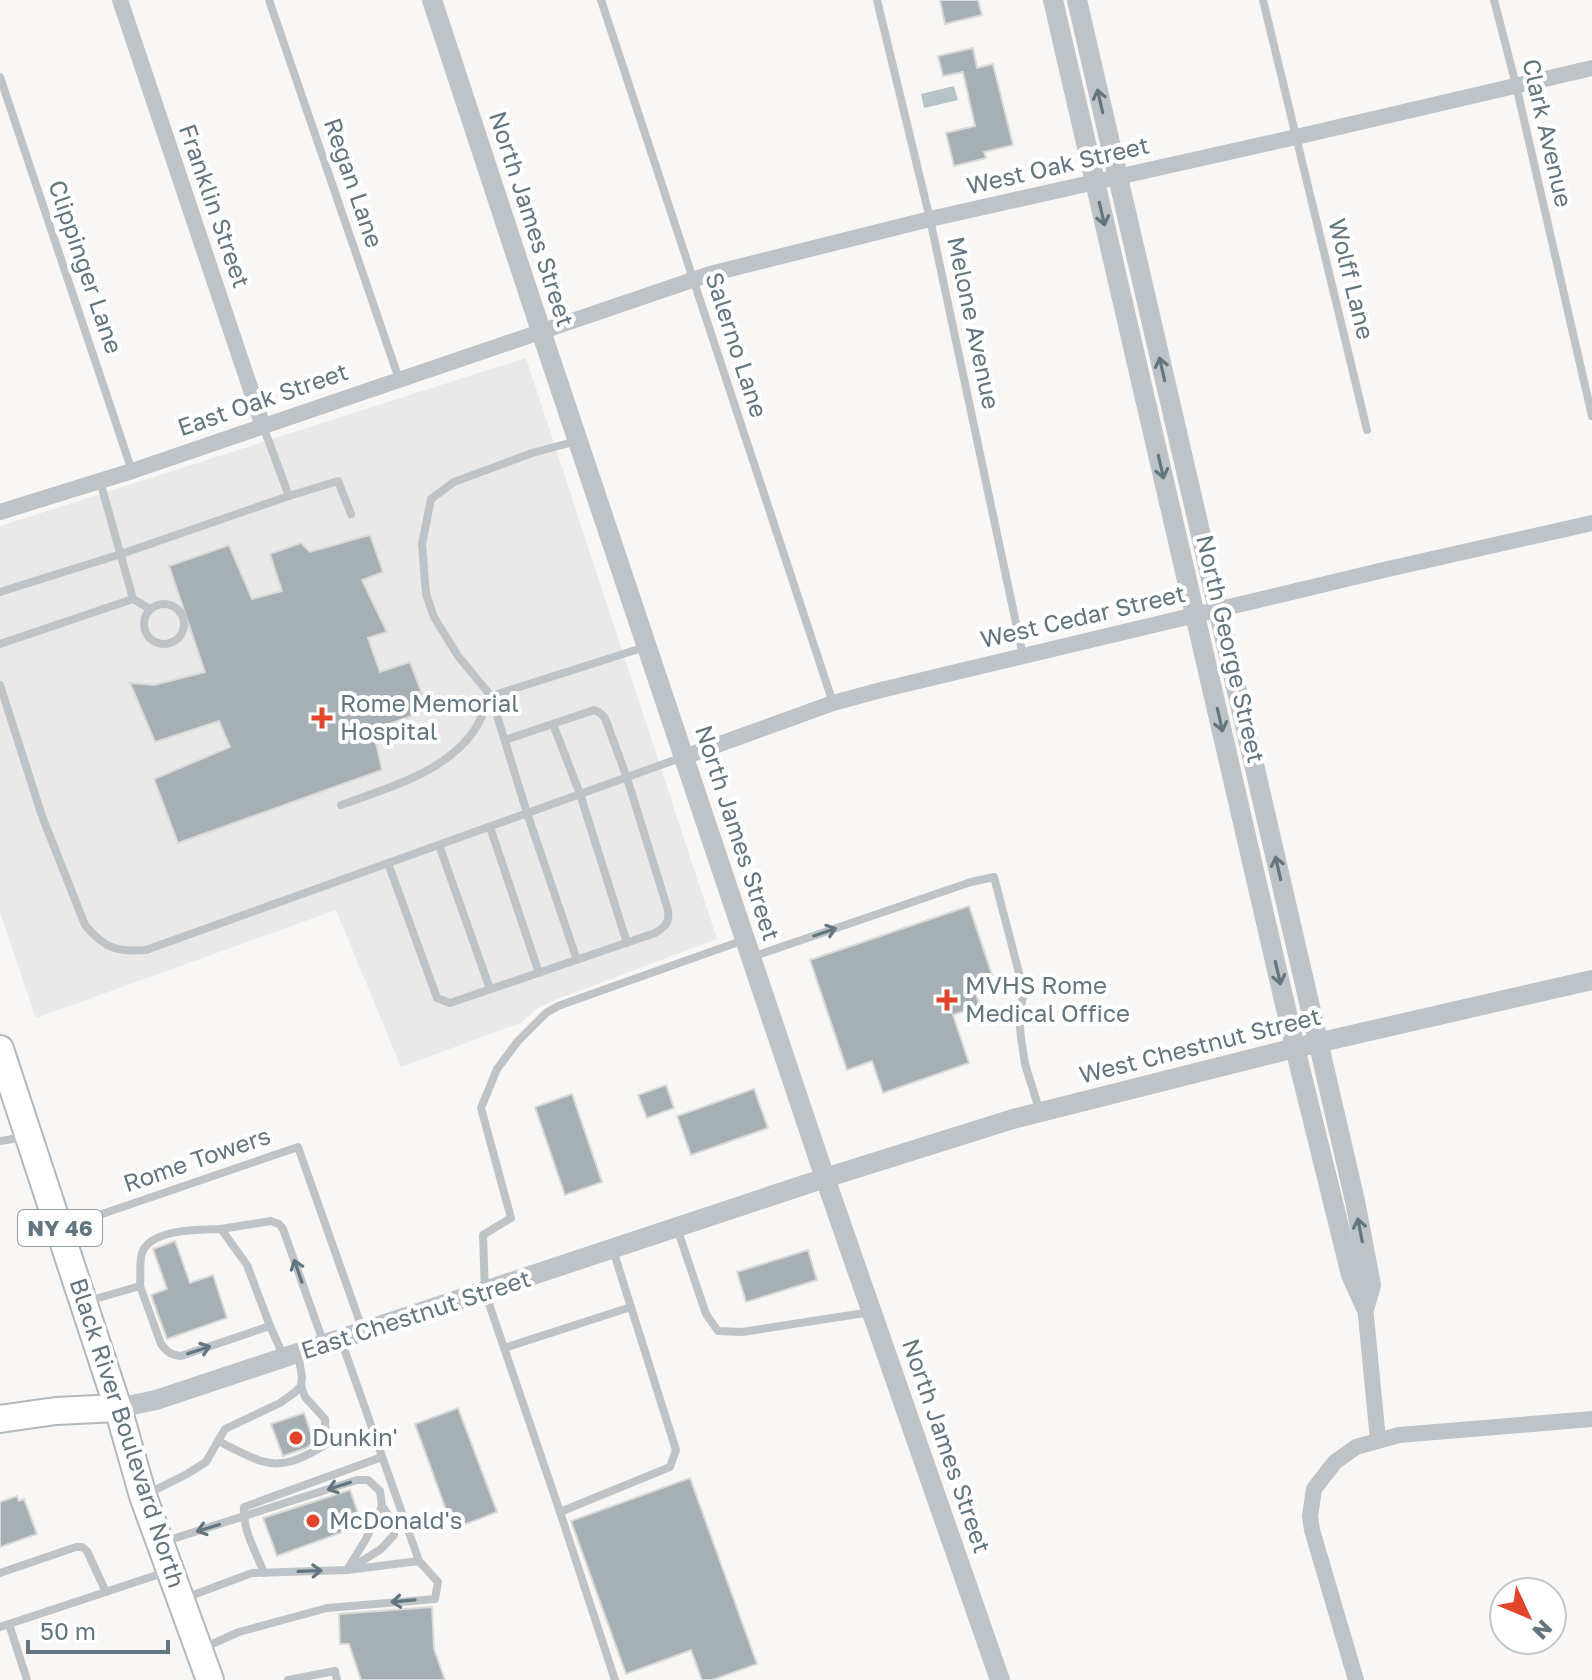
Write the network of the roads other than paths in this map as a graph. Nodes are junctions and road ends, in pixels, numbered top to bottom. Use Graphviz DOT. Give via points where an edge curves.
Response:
graph roads {
  1 [pos="120,0"];
  2 [pos="269,0"];
  3 [pos="432,0"];
  4 [pos="601,0"];
  5 [pos="877,0"];
  6 [pos="1053,0"];
  7 [pos="1077,0"];
  8 [pos="1263,0"];
  9 [pos="1494,0"];
  10 [pos="1592,68"];
  11 [pos="0,77"];
  12 [pos="1516,85"];
  13 [pos="1296,137"];
  14 [pos="1118,177"];
  15 [pos="1094,182"];
  16 [pos="930,219"];
  17 [pos="693,280"];
  18 [pos="541,331"];
  19 [pos="399,379"];
  20 [pos="1592,416"];
  21 [pos="263,426"];
  22 [pos="1367,430"];
  23 [pos="578,441"];
  24 [pos="132,471"];
  25 [pos="100,481"];
  26 [pos="289,496"];
  27 [pos="0,512"];
  28 [pos="351,514"];
  29 [pos="1592,523"];
  30 [pos="121,554"];
  31 [pos="0,592"];
  32 [pos="133,599"];
  33 [pos="150,609"];
  34 [pos="1217,610"];
  35 [pos="1196,615"];
  36 [pos="0,644"];
  37 [pos="647,647"];
  38 [pos="1023,656"];
  39 [pos="0,685"];
  40 [pos="491,696"];
  41 [pos="833,703"];
  42 [pos="553,724"];
  43 [pos="505,740"];
  44 [pos="684,757"];
  45 [pos="627,778"];
  46 [pos="580,794"];
  47 [pos="341,805"];
  48 [pos="527,813"];
  49 [pos="490,827"];
  50 [pos="439,845"];
  51 [pos="388,863"];
  52 [pos="627,943"];
  53 [pos="748,948"];
  54 [pos="577,960"];
  55 [pos="539,973"];
  56 [pos="1592,980"];
  57 [pos="490,989"];
  58 [pos="1319,1043"];
  59 [pos="1295,1048"];
  60 [pos="0,1049"];
  61 [pos="1040,1112"];
  62 [pos="29,1136"];
  63 [pos="0,1141"];
  64 [pos="825,1178"];
  65 [pos="60,1228"];
  66 [pos="677,1228"];
  67 [pos="221,1229"];
  68 [pos="613,1249"];
  69 [pos="140,1286"];
  70 [pos="485,1292"];
  71 [pos="84,1302"];
  72 [pos="1365,1306"];
  73 [pos="631,1307"];
  74 [pos="872,1312"];
  75 [pos="270,1326"];
  76 [pos="363,1332"];
  77 [pos="332,1342"];
  78 [pos="504,1348"];
  79 [pos="291,1356"];
  80 [pos="301,1386"];
  81 [pos="118,1408"];
  82 [pos="0,1419"];
  83 [pos="1592,1419"];
  84 [pos="1378,1440"];
  85 [pos="218,1441"];
  86 [pos="382,1457"];
  87 [pos="143,1496"];
  88 [pos="382,1506"];
  89 [pos="560,1512"];
  90 [pos="243,1518"];
  91 [pos="160,1543"];
  92 [pos="419,1561"];
  93 [pos="347,1570"];
  94 [pos="170,1571"];
  95 [pos="0,1573"];
  96 [pos="264,1573"];
  97 [pos="106,1592"];
  98 [pos="180,1599"];
  99 [pos="4,1626"];
  100 [pos="199,1649"];
  101 [pos="27,1680"];
  102 [pos="210,1680"];
  103 [pos="288,1680"];
  104 [pos="337,1680"];
  105 [pos="615,1680"];
  106 [pos="1000,1680"];
  107 [pos="1356,1680"];
  1 -- 21 [label="street, Franklin Street"];
  2 -- 19 [label="lane, Regan Lane"];
  3 -- 18 [label="street, North James Street"];
  4 -- 17 [label="lane, Salerno Lane"];
  5 -- 16 [label="lane, Melone Avenue"];
  6 -- 15 [label="street, North George Street"];
  14 -- 7 [label="street, North George Street, one-way"];
  8 -- 13 [label="lane, Wolff Lane"];
  9 -- 12 [label="lane, Clark Avenue"];
  10 -- 12 [label="street, West Oak Street"];
  11 -- 24 [label="lane, Clippinger Lane"];
  12 -- 13 [label="street, West Oak Street"];
  12 -- 20 [label="lane, Clark Avenue"];
  13 -- 14 [label="street, West Oak Street"];
  13 -- 22 [label="lane, Wolff Lane"];
  14 -- 15 [label="street, West Oak Street"];
  34 -- 14 [label="street, North George Street, one-way"];
  15 -- 16 [label="street, West Oak Street"];
  15 -- 35 [label="street, North George Street, one-way"];
  16 -- 17 [label="street, West Oak Street"];
  16 -- 38 [label="lane, Melone Avenue"];
  17 -- 18 [label="street, West Oak Street"];
  17 -- 41 [label="lane, Salerno Lane"];
  18 -- 19 [label="street, East Oak Street"];
  18 -- 23 [label="street, North James Street"];
  19 -- 21 [label="street, East Oak Street"];
  21 -- 24 [label="street, East Oak Street"];
  21 -- 26 [label="lane"];
  23 -- 37 [label="street, North James Street"];
  23 -- 40 [label="lane" via="454,482 431,499 422,544 426,594 450,643"];
  24 -- 25 [label="street, East Oak Street"];
  25 -- 27 [label="street, East Oak Street"];
  25 -- 30 [label="lane"];
  26 -- 28 [label="lane" via="338,481"];
  26 -- 30 [label="lane"];
  29 -- 34 [label="street, West Cedar Street"];
  30 -- 31 [label="lane"];
  30 -- 32 [label="lane"];
  32 -- 33 [label="lane"];
  32 -- 36 [label="lane"];
  33 -- 33 [label="lane" via="143,622 147,635 163,644 175,641 183,629 182,615 164,604"];
  34 -- 35 [label="street, West Cedar Street"];
  58 -- 34 [label="street, North George Street, one-way"];
  35 -- 38 [label="street, West Cedar Street"];
  35 -- 59 [label="street, North George Street, one-way"];
  37 -- 40 [label="lane"];
  37 -- 44 [label="street, North James Street"];
  38 -- 41 [label="street, West Cedar Street"];
  39 -- 51 [label="lane" via="42,816 85,925 106,945 146,950"];
  40 -- 43 [label="lane"];
  40 -- 47 [label="lane" via="473,733 448,759"];
  41 -- 44 [label="street, West Cedar Street"];
  42 -- 43 [label="lane"];
  42 -- 45 [label="lane" via="599,712"];
  42 -- 46 [label="lane"];
  43 -- 48 [label="lane"];
  44 -- 45 [label="lane"];
  44 -- 53 [label="street, North James Street"];
  45 -- 46 [label="lane"];
  45 -- 52 [label="lane" via="669,919 655,933"];
  46 -- 48 [label="lane"];
  46 -- 52 [label="lane"];
  48 -- 49 [label="lane"];
  48 -- 54 [label="lane"];
  49 -- 50 [label="lane"];
  49 -- 55 [label="lane"];
  50 -- 51 [label="lane"];
  50 -- 57 [label="lane"];
  51 -- 57 [label="lane" via="437,998 450,1003"];
  52 -- 54 [label="lane"];
  53 -- 61 [label="lane, one-way" via="994,877 1024,992 1021,1038"];
  53 -- 64 [label="street, North James Street"];
  53 -- 70 [label="lane" via="558,1006 511,1050 481,1108 511,1218 483,1235"];
  54 -- 55 [label="lane"];
  55 -- 57 [label="lane"];
  56 -- 58 [label="street, West Chestnut Street"];
  58 -- 59 [label="street, West Chestnut Street"];
  72 -- 58 [label="street, North George Street, one-way" via="1371,1285"];
  59 -- 61 [label="street, West Chestnut Street"];
  59 -- 72 [label="street, North George Street" via="1351,1275"];
  60 -- 62 [label="main road, Black River Boulevard North / NY 46"];
  61 -- 64 [label="street, West Chestnut Street"];
  62 -- 63 [label="lane"];
  62 -- 65 [label="main road, Black River Boulevard North / NY 46"];
  64 -- 66 [label="street, East Chestnut Street"];
  64 -- 74 [label="street, North James Street"];
  65 -- 71 [label="main road, Black River Boulevard North / NY 46"];
  65 -- 76 [label="lane, Rome Towers" via="298,1147"];
  66 -- 68 [label="street, East Chestnut Street"];
  66 -- 74 [label="lane" via="706,1314 718,1331"];
  67 -- 69 [label="lane" via="170,1233 153,1240 141,1256"];
  67 -- 75 [label="lane" via="247,1265"];
  77 -- 67 [label="lane, one-way" via="279,1224"];
  68 -- 70 [label="street, East Chestnut Street"];
  68 -- 73 [label="lane"];
  69 -- 71 [label="lane"];
  69 -- 75 [label="lane, one-way" via="161,1344 173,1355"];
  70 -- 76 [label="street, East Chestnut Street"];
  70 -- 78 [label="lane"];
  71 -- 81 [label="main road, Black River Boulevard North / NY 46"];
  72 -- 84 [label="street, North George Street"];
  73 -- 78 [label="lane"];
  73 -- 89 [label="lane" via="676,1450 670,1467"];
  74 -- 106 [label="street, North James Street"];
  75 -- 79 [label="lane"];
  76 -- 77 [label="street, East Chestnut Street"];
  77 -- 79 [label="street, East Chestnut Street"];
  77 -- 86 [label="lane"];
  78 -- 89 [label="lane"];
  79 -- 80 [label="lane"];
  79 -- 81 [label="street, East Chestnut Street"];
  80 -- 85 [label="lane" via="280,1403 225,1429"];
  80 -- 85 [label="lane" via="325,1419 326,1444 281,1465 256,1460"];
  81 -- 82 [label="main road, East Chestnut Street"];
  81 -- 87 [label="main road, Black River Boulevard North / NY 46"];
  83 -- 84 [label="street"];
  84 -- 107 [label="street" via="1335,1462 1314,1489 1310,1516"];
  85 -- 87 [label="lane" via="206,1462"];
  86 -- 90 [label="lane" via="244,1507"];
  86 -- 92 [label="lane"];
  87 -- 91 [label="main road, Black River Boulevard North / NY 46"];
  88 -- 90 [label="lane, one-way" via="380,1491 368,1480 357,1480"];
  88 -- 93 [label="lane"];
  88 -- 93 [label="lane" via="394,1523 394,1535"];
  89 -- 105 [label="lane"];
  90 -- 91 [label="lane, one-way"];
  90 -- 96 [label="lane"];
  91 -- 94 [label="main road, Black River Boulevard North / NY 46"];
  92 -- 93 [label="lane"];
  92 -- 100 [label="lane, one-way" via="438,1582 435,1599 327,1608"];
  96 -- 93 [label="lane, one-way"];
  94 -- 97 [label="lane"];
  94 -- 98 [label="main road, Black River Boulevard North / NY 46"];
  95 -- 97 [label="lane" via="82,1547"];
  96 -- 98 [label="lane"];
  97 -- 99 [label="lane"];
  98 -- 100 [label="main road, Black River Boulevard North / NY 46"];
  99 -- 101 [label="lane"];
  100 -- 102 [label="main road, Black River Boulevard North / NY 46"];
  103 -- 104 [label="lane" via="335,1671"];
}
